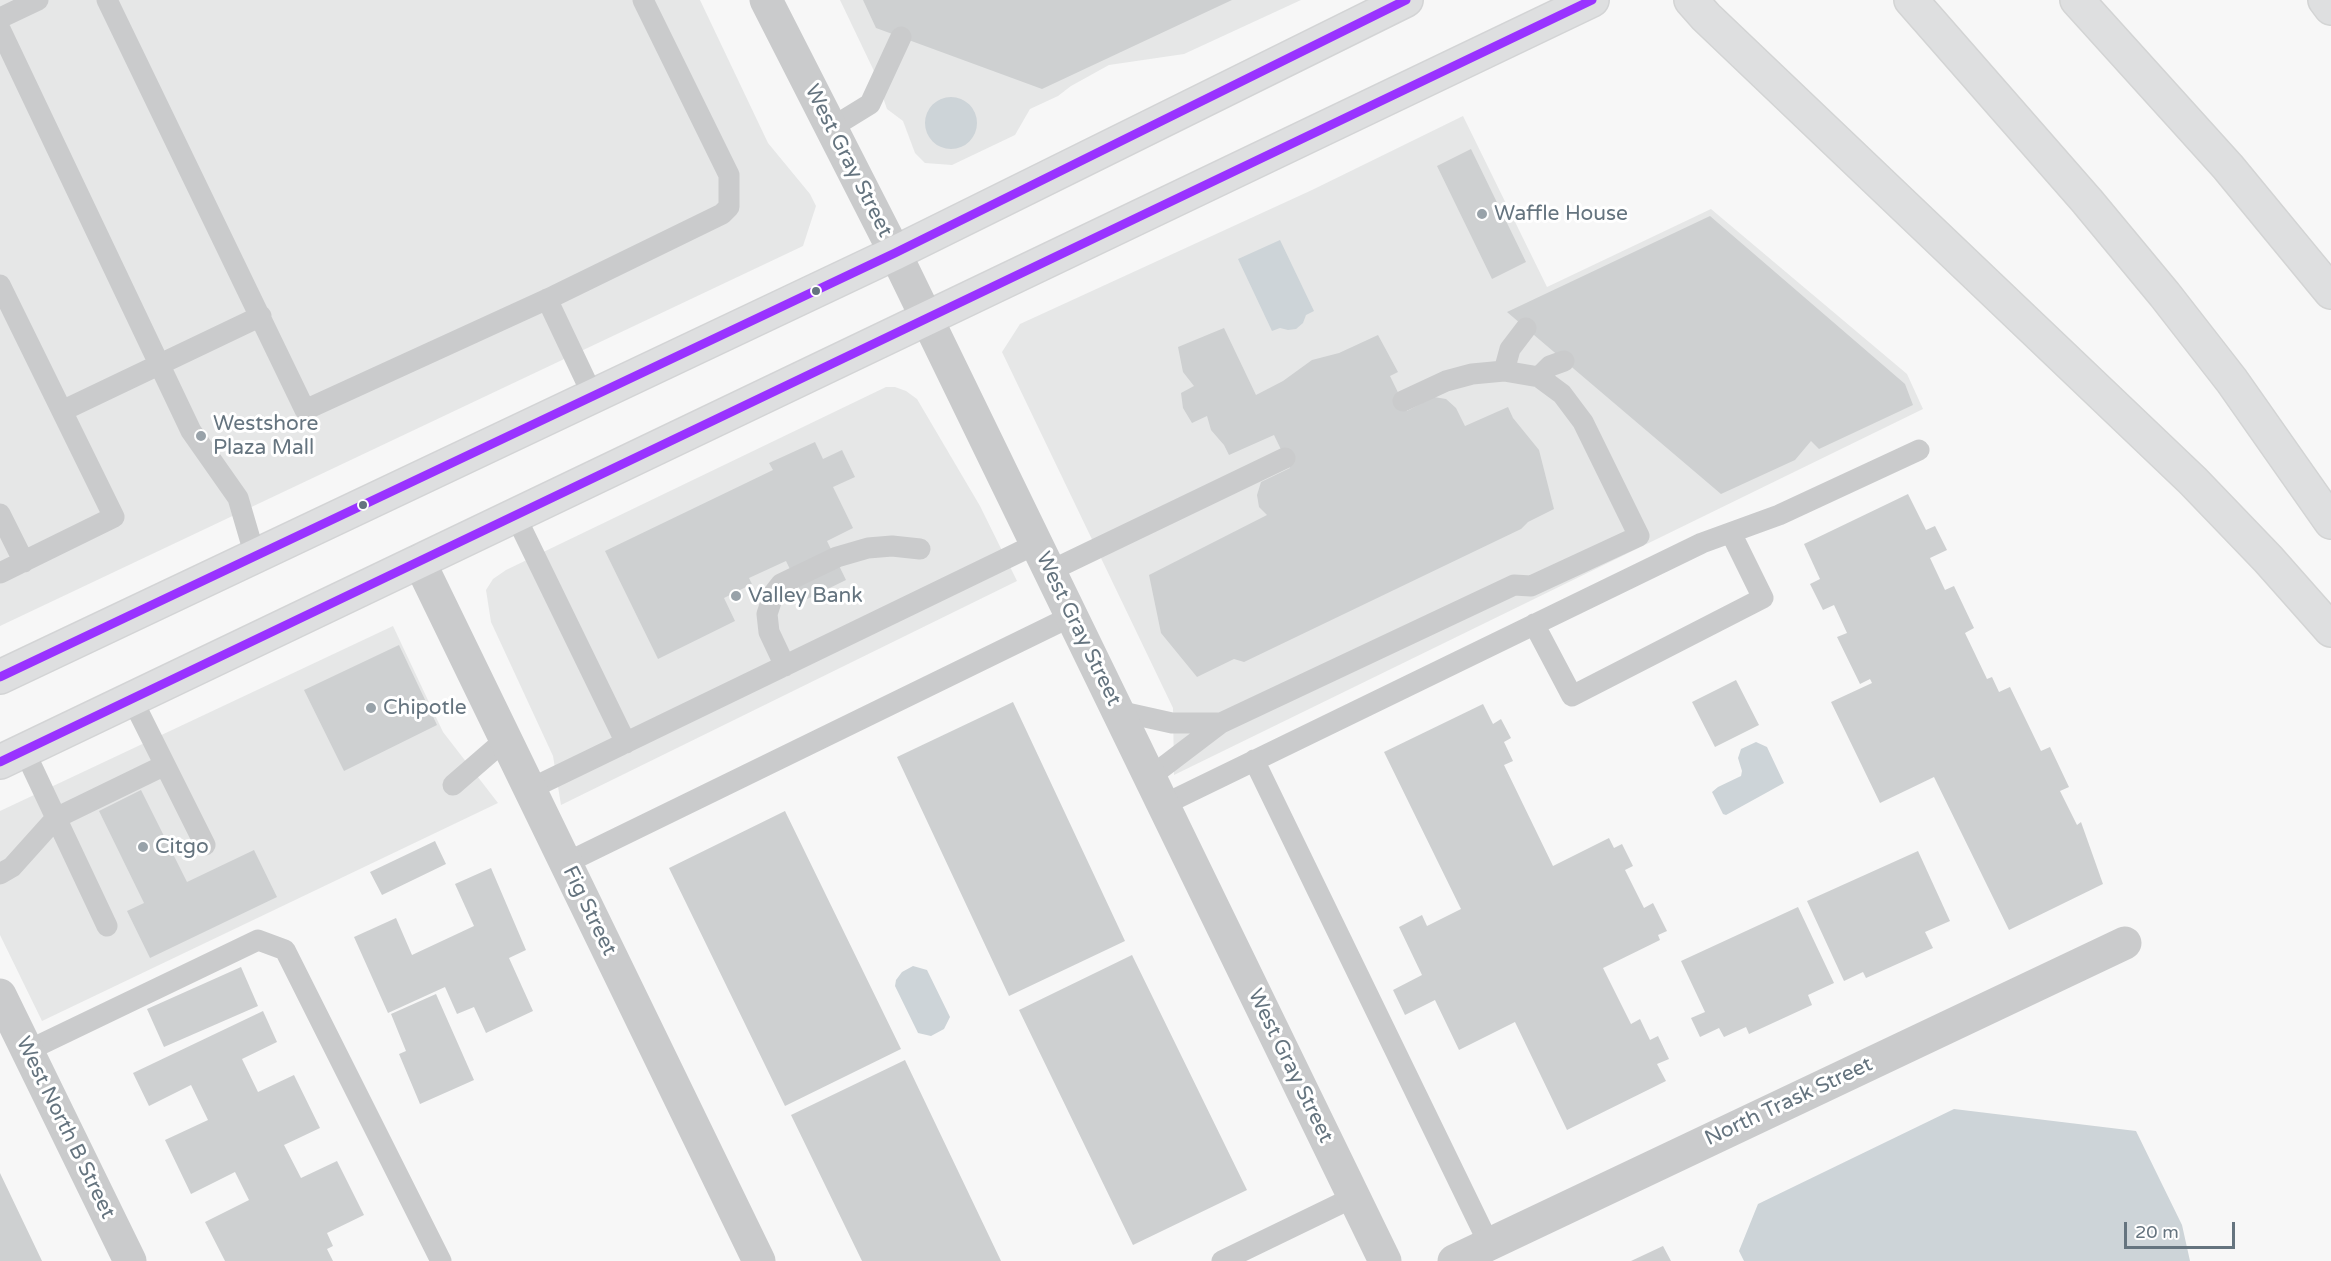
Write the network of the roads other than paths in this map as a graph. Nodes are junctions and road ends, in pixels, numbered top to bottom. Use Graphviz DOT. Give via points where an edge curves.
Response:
graph roads {
  1 [pos="38,0"];
  2 [pos="107,0"];
  3 [pos="643,0"];
  4 [pos="766,0"];
  5 [pos="1406,0"];
  6 [pos="1592,0"];
  7 [pos="1691,0"];
  8 [pos="1911,0"];
  9 [pos="2077,0"];
  10 [pos="2325,0"];
  11 [pos="2331,8"];
  12 [pos="0,18"];
  13 [pos="0,29"];
  14 [pos="901,37"];
  15 [pos="831,128"];
  16 [pos="895,253"];
  17 [pos="0,285"];
  18 [pos="2331,292"];
  19 [pos="547,298"];
  20 [pos="261,316"];
  21 [pos="927,318"];
  22 [pos="1526,328"];
  23 [pos="1564,361"];
  24 [pos="158,365"];
  25 [pos="1504,370"];
  26 [pos="1539,377"];
  27 [pos="593,396"];
  28 [pos="1403,401"];
  29 [pos="62,411"];
  30 [pos="1919,450"];
  31 [pos="1285,458"];
  32 [pos="0,514"];
  33 [pos="515,515"];
  34 [pos="2331,522"];
  35 [pos="1731,533"];
  36 [pos="920,549"];
  37 [pos="255,556"];
  38 [pos="1043,558"];
  39 [pos="24,561"];
  40 [pos="419,561"];
  41 [pos="0,573"];
  42 [pos="1072,616"];
  43 [pos="1534,624"];
  44 [pos="2331,630"];
  45 [pos="785,666"];
  46 [pos="0,677"];
  47 [pos="132,699"];
  48 [pos="1118,711"];
  49 [pos="1221,723"];
  50 [pos="506,739"];
  51 [pos="626,743"];
  52 [pos="12,756"];
  53 [pos="1254,760"];
  54 [pos="165,765"];
  55 [pos="453,785"];
  56 [pos="530,789"];
  57 [pos="1156,791"];
  58 [pos="56,818"];
  59 [pos="205,845"];
  60 [pos="566,863"];
  61 [pos="0,874"];
  62 [pos="107,926"];
  63 [pos="2125,943"];
  64 [pos="0,995"];
  65 [pos="27,1051"];
  66 [pos="1354,1197"];
  67 [pos="1489,1244"];
  68 [pos="130,1261"];
  69 [pos="441,1261"];
  70 [pos="759,1261"];
  71 [pos="1222,1261"];
  72 [pos="1385,1261"];
  73 [pos="1454,1261"];
  1 -- 12 [label="lane"];
  2 -- 20 [label="lane"];
  3 -- 19 [label="lane" via="729,175 729,207 722,214"];
  4 -- 15 [label="street, West Gray Street"];
  5 -- 16 [label="main road"];
  6 -- 21 [label="main road"];
  7 -- 44 [label="main road" via="2193,481"];
  8 -- 34 [label="main road" via="2165,295 2232,381"];
  9 -- 18 [label="main road" via="2228,167"];
  10 -- 11 [label="main road"];
  13 -- 24 [label="lane"];
  14 -- 15 [label="lane" via="870,104"];
  15 -- 16 [label="street, West Gray Street"];
  16 -- 21 [label="street, West Gray Street"];
  16 -- 27 [label="main road"];
  17 -- 29 [label="lane"];
  19 -- 20 [label="lane" via="305,410"];
  19 -- 27 [label="lane"];
  20 -- 24 [label="lane"];
  21 -- 33 [label="main road"];
  21 -- 38 [label="street, West Gray Street"];
  22 -- 25 [label="lane" via="1510,349"];
  23 -- 26 [label="lane" via="1550,366"];
  24 -- 29 [label="lane"];
  24 -- 37 [label="lane" via="191,431 238,498"];
  25 -- 26 [label="lane"];
  25 -- 28 [label="lane" via="1446,381"];
  26 -- 49 [label="lane" via="1562,394 1583,422 1639,536 1531,586 1514,585"];
  27 -- 37 [label="main road"];
  29 -- 39 [label="lane" via="114,517"];
  30 -- 35 [label="lane"];
  31 -- 38 [label="lane"];
  32 -- 39 [label="lane"];
  33 -- 40 [label="main road"];
  33 -- 51 [label="lane"];
  35 -- 43 [label="lane" via="1702,543"];
  35 -- 43 [label="lane" via="1763,598 1572,696"];
  36 -- 45 [label="lane" via="868,548 837,557 781,584 767,614 769,632"];
  37 -- 46 [label="main road"];
  38 -- 42 [label="street, West Gray Street"];
  38 -- 45 [label="lane"];
  39 -- 41 [label="lane"];
  40 -- 47 [label="main road"];
  40 -- 50 [label="street, Fig Street"];
  42 -- 48 [label="street, West Gray Street"];
  42 -- 60 [label="lane"];
  43 -- 53 [label="lane"];
  45 -- 51 [label="lane"];
  47 -- 52 [label="main road"];
  47 -- 54 [label="lane"];
  48 -- 49 [label="lane" via="1172,723"];
  48 -- 57 [label="street, West Gray Street"];
  49 -- 57 [label="lane"];
  50 -- 55 [label="lane"];
  50 -- 56 [label="street, Fig Street"];
  51 -- 56 [label="lane"];
  52 -- 58 [label="lane"];
  53 -- 57 [label="lane"];
  53 -- 67 [label="lane"];
  54 -- 58 [label="lane"];
  54 -- 59 [label="lane"];
  56 -- 60 [label="street, Fig Street"];
  57 -- 66 [label="street, West Gray Street"];
  58 -- 61 [label="lane" via="12,867"];
  58 -- 62 [label="lane"];
  60 -- 70 [label="street, Fig Street"];
  63 -- 67 [label="street, North Trask Street"];
  64 -- 65 [label="street, West North B Street"];
  65 -- 68 [label="street, West North B Street"];
  65 -- 69 [label="lane" via="258,939 285,950"];
  66 -- 71 [label="lane"];
  66 -- 72 [label="street, West Gray Street"];
  67 -- 73 [label="street, North Trask Street"];
}
